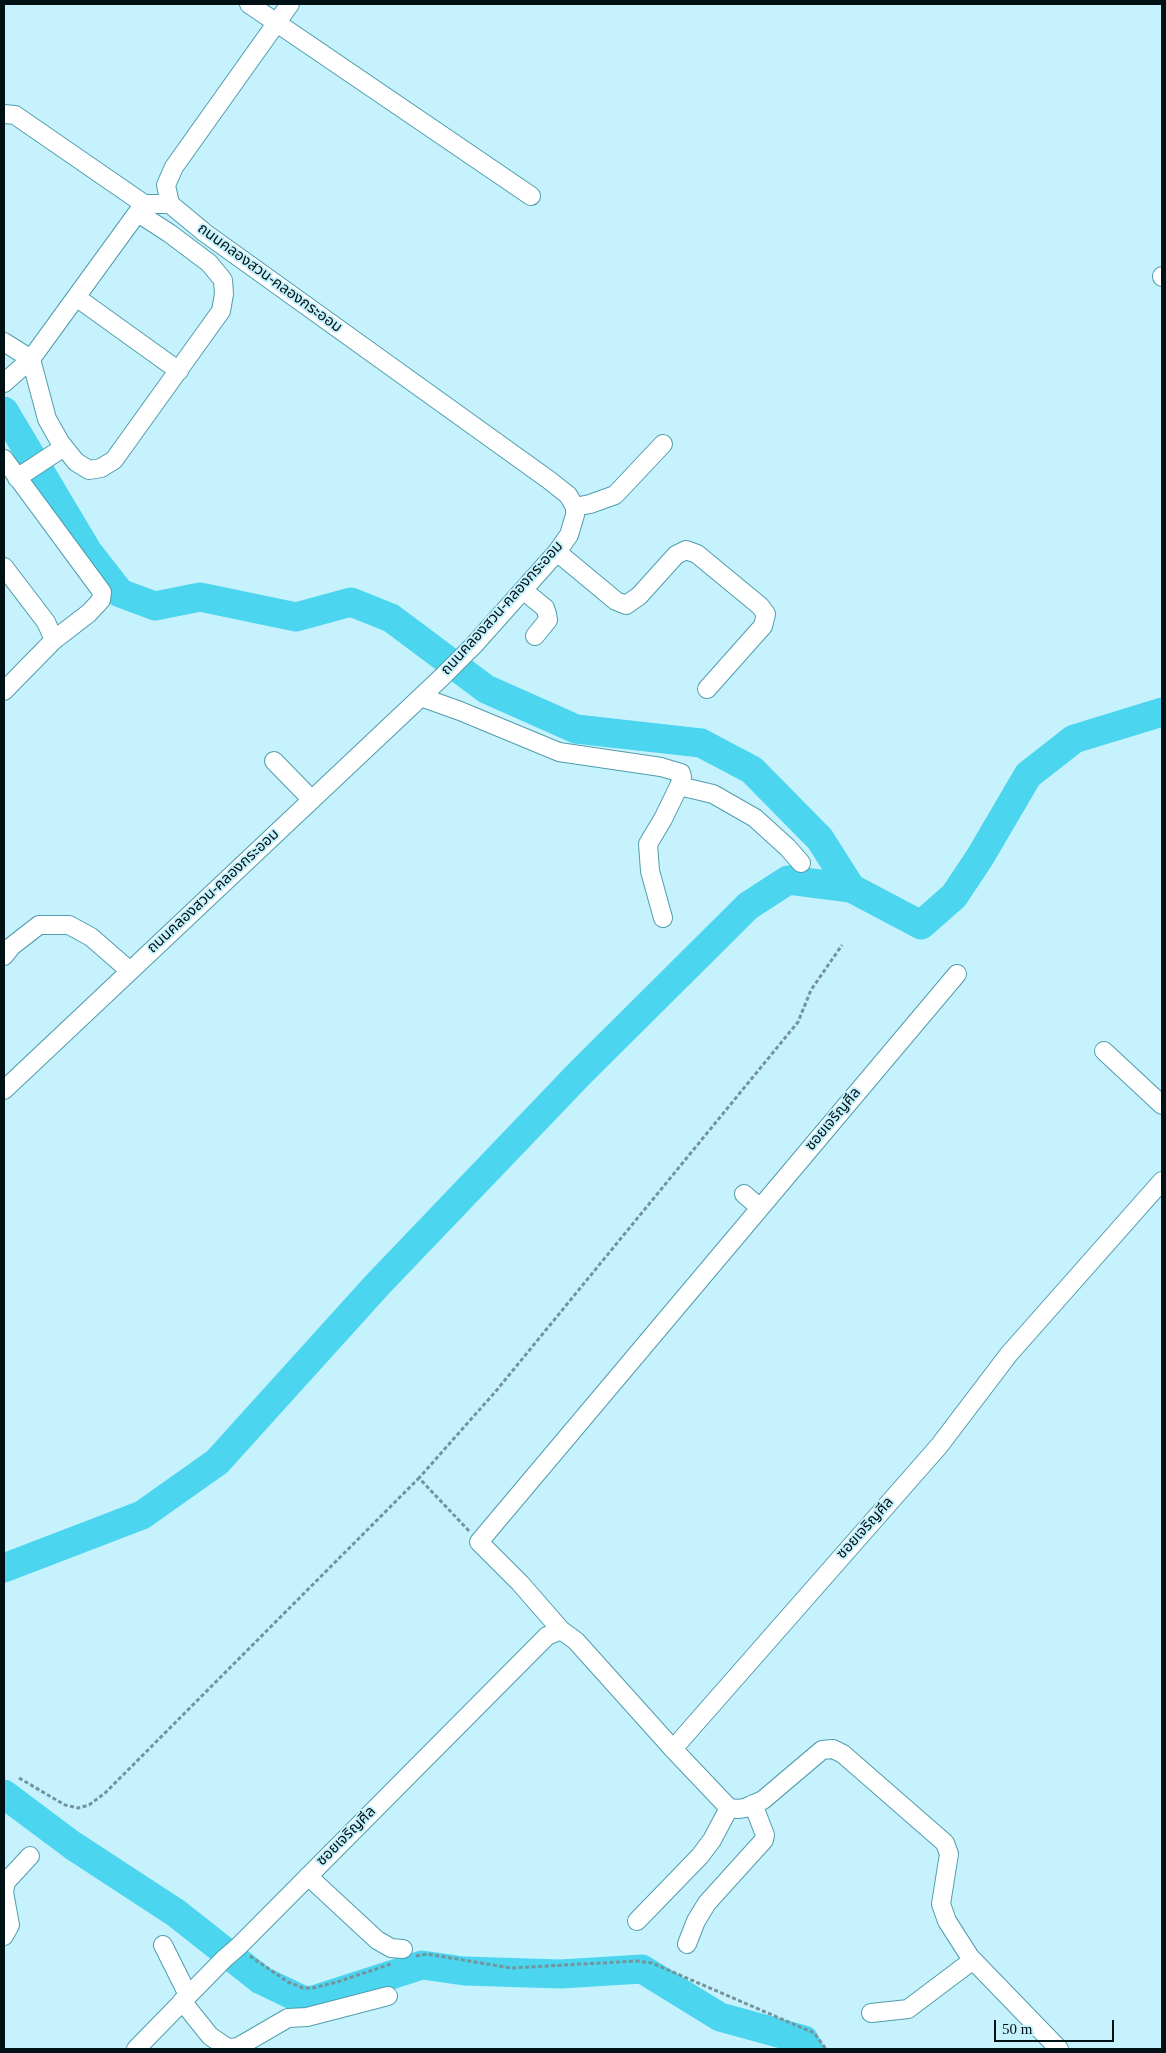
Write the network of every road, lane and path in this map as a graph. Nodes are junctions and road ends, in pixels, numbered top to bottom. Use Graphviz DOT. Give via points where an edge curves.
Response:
graph roads {
  1 [pos="250,4"];
  2 [pos="290,4"];
  3 [pos="277,21"];
  4 [pos="4,114"];
  5 [pos="531,196"];
  6 [pos="170,204"];
  7 [pos="141,209"];
  8 [pos="76,297"];
  9 [pos="4,342"];
  10 [pos="25,363"];
  11 [pos="179,371"];
  12 [pos="4,383"];
  13 [pos="663,444"];
  14 [pos="59,450"];
  15 [pos="4,459"];
  16 [pos="20,476"];
  17 [pos="575,507"];
  18 [pos="557,552"];
  19 [pos="4,568"];
  20 [pos="523,590"];
  21 [pos="535,636"];
  22 [pos="54,640"];
  23 [pos="707,689"];
  24 [pos="4,691"];
  25 [pos="421,697"];
  26 [pos="274,761"];
  27 [pos="680,786"];
  28 [pos="312,800"];
  29 [pos="801,863"];
  30 [pos="663,918"];
  31 [pos="842,945"];
  32 [pos="4,956"];
  33 [pos="130,971"];
  34 [pos="957,974"];
  35 [pos="1104,1050"];
  36 [pos="4,1090"];
  37 [pos="1162,1105"];
  38 [pos="1162,1181"];
  39 [pos="744,1194"];
  40 [pos="760,1208"];
  41 [pos="420,1478"];
  42 [pos="479,1542"];
  43 [pos="561,1630"];
  44 [pos="673,1749"];
  45 [pos="19,1778"];
  46 [pos="753,1804"];
  47 [pos="729,1808"];
  48 [pos="30,1856"];
  49 [pos="308,1876"];
  50 [pos="637,1921"];
  51 [pos="4,1936"];
  52 [pos="687,1944"];
  53 [pos="163,1945"];
  54 [pos="233,1951"];
  55 [pos="405,1956"];
  56 [pos="973,1960"];
  57 [pos="388,1996"];
  58 [pos="185,1998"];
  59 [pos="871,2013"];
  60 [pos="136,2049"];
  61 [pos="826,2049"];
  62 [pos="1059,2049"];
  1 -- 3 [label="street"];
  2 -- 3 [label="street"];
  3 -- 5 [label="street"];
  3 -- 6 [label="street" via="174,166 166,185"];
  4 -- 7 [label="street" via="15,115"];
  6 -- 7 [label="street"];
  6 -- 17 [label="street, ถนนคลองสวน-คลองกระออม" via="205,233 549,480 568,495"];
  7 -- 8 [label="street"];
  7 -- 11 [label="street" via="210,263 223,280 221,310"];
  8 -- 10 [label="street"];
  8 -- 11 [label="street"];
  9 -- 10 [label="street"];
  10 -- 12 [label="street"];
  10 -- 14 [label="street"];
  11 -- 14 [label="street" via="114,460 101,468 89,470"];
  13 -- 17 [label="street" via="616,495"];
  14 -- 16 [label="street"];
  15 -- 16 [label="street"];
  16 -- 22 [label="street" via="102,592 101,600 89,613"];
  17 -- 18 [label="street, ถนนคลองสวน-คลองกระออม" via="569,535"];
  18 -- 20 [label="street, ถนนคลองสวน-คลองกระออม"];
  18 -- 23 [label="street" via="616,601 626,605 639,596 676,555 686,550 697,554 760,606 766,614 763,626"];
  19 -- 22 [label="street" via="46,622"];
  20 -- 21 [label="street" via="545,608 547,614 548,620"];
  20 -- 25 [label="street, ถนนคลองสวน-คลองกระออม"];
  22 -- 24 [label="street"];
  25 -- 27 [label="street" via="559,752 677,771 682,777"];
  25 -- 28 [label="street, ถนนคลองสวน-คลองกระออม"];
  26 -- 28 [label="street"];
  27 -- 29 [label="street" via="713,794 755,818"];
  27 -- 30 [label="street" via="648,844 650,871"];
  28 -- 33 [label="street, ถนนคลองสวน-คลองกระออม"];
  31 -- 41 [label="path" via="811,990 798,1022 502,1384"];
  32 -- 33 [label="street" via="39,925 69,925 91,937"];
  33 -- 36 [label="street, ถนนคลองสวน-คลองกระออม"];
  34 -- 40 [label="street, ซอยเจริญศีล"];
  35 -- 37 [label="street"];
  38 -- 44 [label="street, ซอยเจริญศีล" via="1009,1354 939,1446"];
  39 -- 40 [label="street"];
  40 -- 42 [label="street, ซอยเจริญศีล"];
  41 -- 42 [label="path"];
  41 -- 45 [label="path" via="118,1780 89,1805 78,1808 65,1805"];
  42 -- 43 [label="street"];
  43 -- 44 [label="street" via="576,1640"];
  43 -- 49 [label="street, ซอยเจริญศีล" via="547,1636"];
  44 -- 47 [label="street"];
  46 -- 47 [label="street" via="745,1808"];
  46 -- 52 [label="street" via="764,1840 707,1903"];
  46 -- 56 [label="street" via="822,1750 833,1749 843,1754 945,1843 950,1854 941,1898 942,1910"];
  47 -- 50 [label="street" via="700,1856"];
  48 -- 51 [label="street" via="6,1882 4,1892 10,1925"];
  49 -- 54 [label="street, ซอยเจริญศีล"];
  49 -- 55 [label="street" via="378,1940"];
  53 -- 58 [label="street"];
  54 -- 55 [label="path" via="303,1988 337,1982"];
  54 -- 58 [label="street, ซอยเจริญศีล"];
  55 -- 61 [label="path" via="427,1954 511,1968 637,1961 652,1963 814,2033"];
  56 -- 59 [label="street" via="911,2008"];
  56 -- 62 [label="street"];
  57 -- 58 [label="street" via="307,2017 288,2018 231,2048 210,2036"];
  58 -- 60 [label="street, ซอยเจริญศีล"];
}
